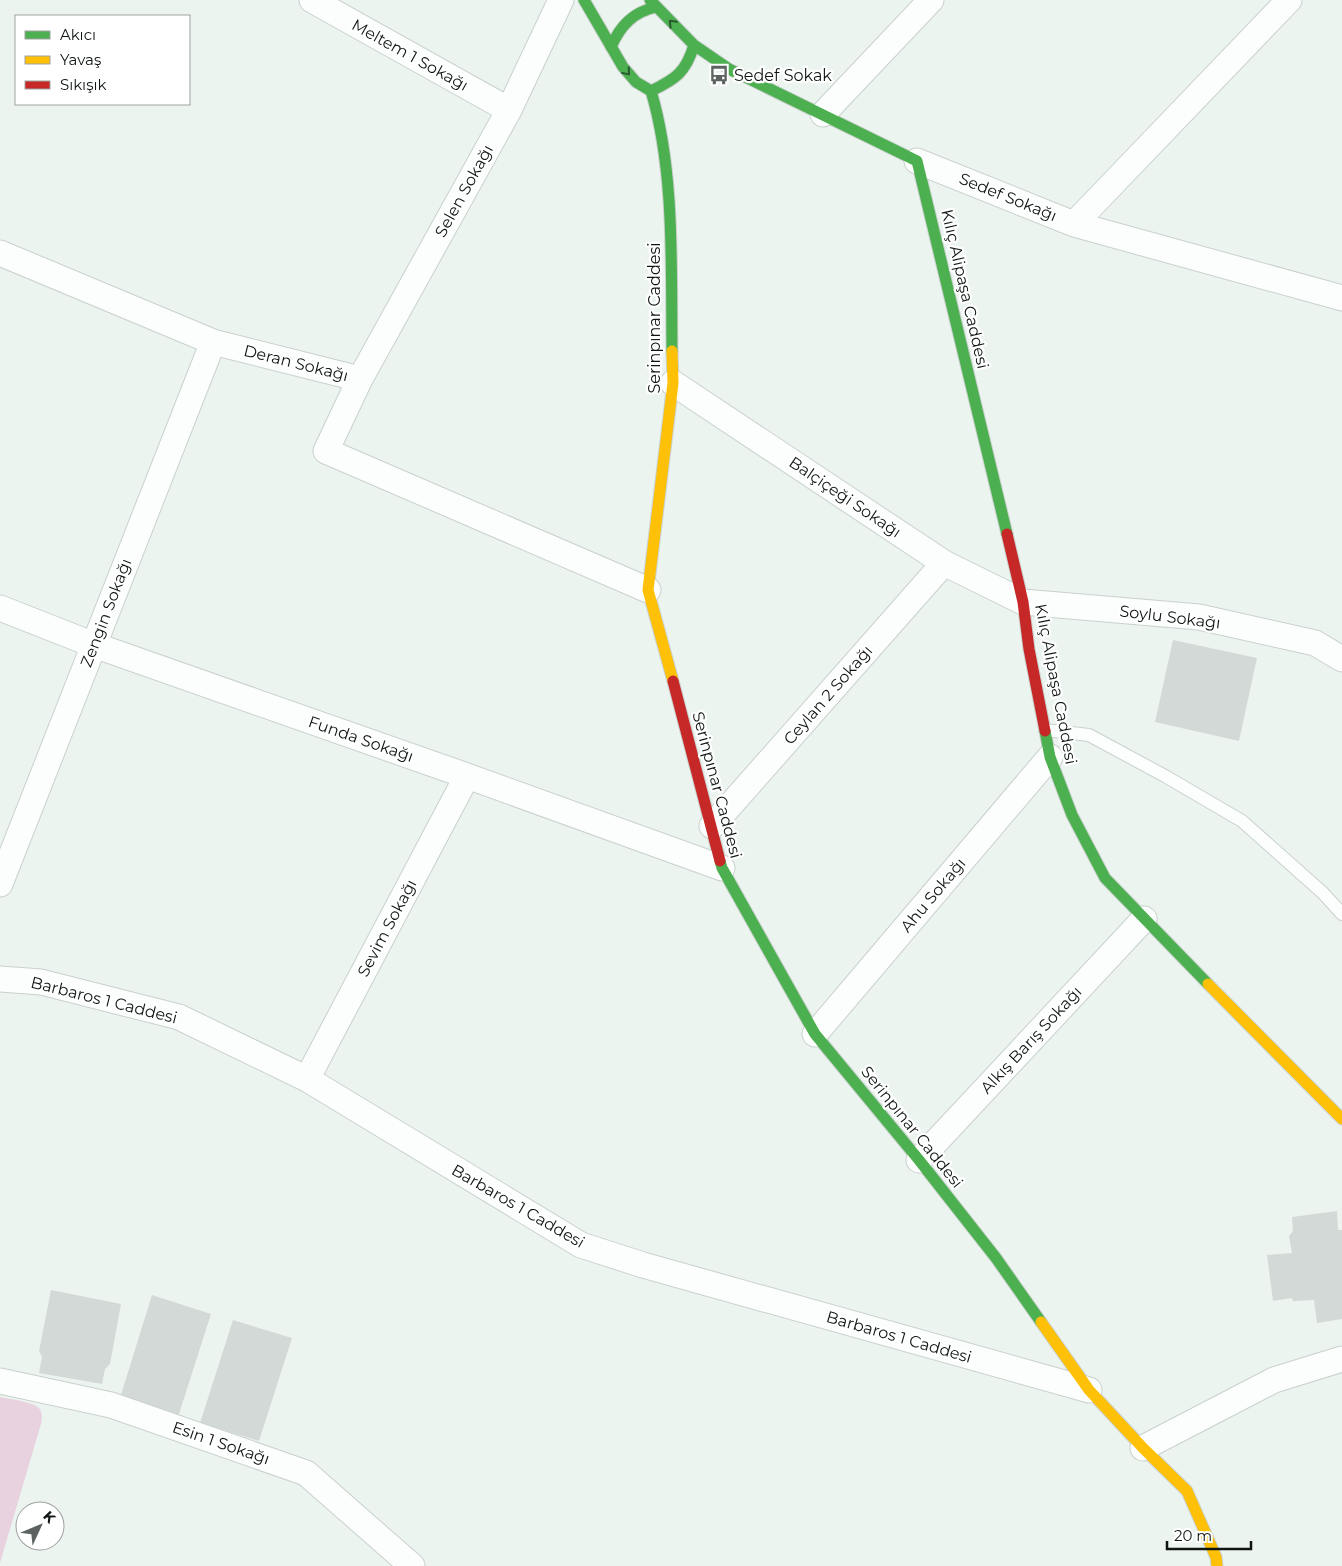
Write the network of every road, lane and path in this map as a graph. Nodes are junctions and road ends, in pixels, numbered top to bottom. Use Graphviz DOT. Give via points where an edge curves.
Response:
graph roads {
  1 [pos="312,0"];
  2 [pos="561,0"];
  3 [pos="584,0"];
  4 [pos="931,0"];
  5 [pos="1289,0"];
  6 [pos="653,3"];
  7 [pos="694,46"];
  8 [pos="611,47"];
  9 [pos="651,91"];
  10 [pos="509,110"];
  11 [pos="823,114"];
  12 [pos="918,161"];
  13 [pos="1074,224"];
  14 [pos="0,253"];
  15 [pos="1342,298"];
  16 [pos="213,342"];
  17 [pos="360,379"];
  18 [pos="673,383"];
  19 [pos="944,563"];
  20 [pos="648,590"];
  21 [pos="1023,602"];
  22 [pos="0,608"];
  23 [pos="94,645"];
  24 [pos="1342,659"];
  25 [pos="1045,730"];
  26 [pos="1050,756"];
  27 [pos="467,776"];
  28 [pos="712,826"];
  29 [pos="722,868"];
  30 [pos="0,884"];
  31 [pos="1342,914"];
  32 [pos="1144,919"];
  33 [pos="0,979"];
  34 [pos="815,1034"];
  35 [pos="306,1079"];
  36 [pos="1342,1118"];
  37 [pos="919,1160"];
  38 [pos="1342,1359"];
  39 [pos="0,1381"];
  40 [pos="1089,1390"];
  41 [pos="1143,1448"];
  42 [pos="412,1566"];
  43 [pos="1217,1566"];
  1 -- 10 [label="street, Meltem 1 Sokağı"];
  2 -- 10 [label="street, Selen Sokağı"];
  3 -- 8 [label="street"];
  4 -- 11 [label="street"];
  5 -- 13 [label="street"];
  7 -- 6 [label="street, one-way"];
  6 -- 8 [label="street" via="631,17 616,33"];
  7 -- 9 [label="street" via="690,61 674,80"];
  7 -- 11 [label="street, Sedef Sokağı" via="729,69"];
  8 -- 9 [label="street, one-way" via="623,68 636,82"];
  9 -- 18 [label="street, Serinpınar Caddesi" via="658,114 670,198"];
  10 -- 17 [label="street, Selen Sokağı"];
  11 -- 12 [label="street, Sedef Sokağı"];
  12 -- 13 [label="street, Sedef Sokağı"];
  12 -- 21 [label="street, Kılıç Alipaşa Caddesi"];
  13 -- 15 [label="street, Sedef Sokağı"];
  14 -- 16 [label="street, Deran Sokağı"];
  16 -- 17 [label="street, Deran Sokağı"];
  16 -- 23 [label="street, Zengin Sokağı"];
  17 -- 20 [label="street, Deran Sokağı" via="326,451"];
  18 -- 19 [label="street, Balçiçeği Sokağı"];
  18 -- 20 [label="street, Serinpınar Caddesi"];
  19 -- 21 [label="street, Balçiçeği Sokağı"];
  19 -- 28 [label="street, Ceylan 2 Sokağı"];
  20 -- 28 [label="street, Serinpınar Caddesi"];
  21 -- 24 [label="street, Soylu Sokağı" via="1198,617 1315,643"];
  21 -- 25 [label="street, Kılıç Alipaşa Caddesi"];
  22 -- 23 [label="street, Funda Sokağı"];
  23 -- 27 [label="street, Funda Sokağı"];
  23 -- 30 [label="street, Zengin Sokağı"];
  25 -- 26 [label="street, Kılıç Alipaşa Caddesi"];
  25 -- 31 [label="lane" via="1089,735 1242,821"];
  26 -- 32 [label="street, Kılıç Alipaşa Caddesi" via="1072,815 1105,878"];
  26 -- 34 [label="street, Ahu Sokağı"];
  27 -- 29 [label="street, Funda Sokağı"];
  27 -- 35 [label="street, Sevim Sokağı"];
  28 -- 29 [label="street, Serinpınar Caddesi"];
  29 -- 34 [label="street, Serinpınar Caddesi"];
  32 -- 36 [label="street, Kılıç Alipaşa Caddesi"];
  32 -- 37 [label="street, Alkış Barış Sokağı"];
  33 -- 35 [label="street, Barbaros 1 Caddesi" via="41,982 179,1017"];
  34 -- 37 [label="street, Serinpınar Caddesi"];
  35 -- 40 [label="street, Barbaros 1 Caddesi" via="581,1244 653,1268"];
  37 -- 40 [label="street, Serinpınar Caddesi" via="996,1258"];
  38 -- 41 [label="street" via="1274,1380"];
  39 -- 42 [label="street, Esin 1 Sokağı" via="111,1405 306,1473"];
  40 -- 41 [label="street, Serinpınar Caddesi"];
  41 -- 43 [label="street, Serinpınar Caddesi" via="1188,1491"];
}
